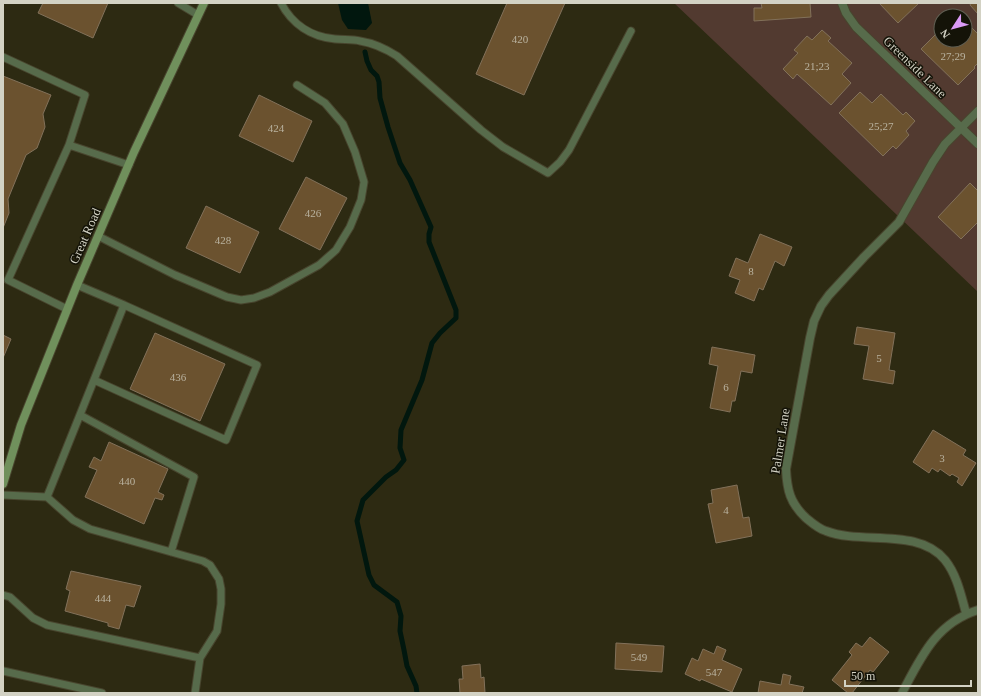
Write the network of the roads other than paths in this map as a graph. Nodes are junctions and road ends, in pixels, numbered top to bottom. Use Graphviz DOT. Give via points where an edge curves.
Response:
graph roads {
  1 [pos="178,3"];
  2 [pos="204,3"];
  3 [pos="281,3"];
  4 [pos="842,3"];
  5 [pos="198,15"];
  6 [pos="630,31"];
  7 [pos="3,57"];
  8 [pos="297,86"];
  9 [pos="978,111"];
  10 [pos="961,128"];
  11 [pos="978,144"];
  12 [pos="69,145"];
  13 [pos="129,165"];
  14 [pos="98,236"];
  15 [pos="6,279"];
  16 [pos="77,285"];
  17 [pos="124,305"];
  18 [pos="68,308"];
  19 [pos="94,380"];
  20 [pos="80,415"];
  21 [pos="3,484"];
  22 [pos="3,495"];
  23 [pos="47,498"];
  24 [pos="171,552"];
  25 [pos="3,595"];
  26 [pos="978,610"];
  27 [pos="966,613"];
  28 [pos="200,658"];
  29 [pos="3,671"];
  30 [pos="102,693"];
  31 [pos="195,693"];
  32 [pos="902,693"];
  1 -- 5 [label="lane"];
  2 -- 5 [label="main road, Great Road"];
  3 -- 6 [label="lane" via="292,20 315,35 330,39 362,41 397,56 502,147 548,173 569,150"];
  4 -- 10 [label="street, Greenside Lane" via="856,27"];
  5 -- 13 [label="main road, Great Road"];
  7 -- 12 [label="lane" via="85,95"];
  8 -- 14 [label="lane" via="325,103 343,124 364,182 361,200 350,227 336,250 319,265 270,292 241,300 227,297 175,275"];
  9 -- 10 [label="street, Palmer Lane"];
  10 -- 11 [label="street, Greenside Lane"];
  10 -- 27 [label="street, Palmer Lane" via="945,144 933,162 899,222 829,294 821,306 814,321 786,469 786,485 791,500 801,513 826,531 842,535 918,542 932,549 944,559 954,574"];
  12 -- 13 [label="lane"];
  12 -- 15 [label="lane"];
  13 -- 14 [label="main road, Great Road"];
  14 -- 16 [label="main road, Great Road"];
  15 -- 18 [label="lane"];
  16 -- 17 [label="lane"];
  16 -- 18 [label="main road, Great Road"];
  17 -- 19 [label="lane"];
  17 -- 19 [label="lane" via="257,365 226,440"];
  18 -- 21 [label="main road, Great Road" via="21,425"];
  19 -- 20 [label="lane"];
  20 -- 23 [label="lane"];
  20 -- 24 [label="lane" via="194,477"];
  22 -- 23 [label="lane"];
  23 -- 24 [label="lane" via="73,520 90,529"];
  24 -- 28 [label="lane" via="203,560 210,565 219,579 221,604 217,631"];
  25 -- 28 [label="lane" via="10,597 33,618 47,625"];
  26 -- 27 [label="street"];
  27 -- 32 [label="street" via="941,631 930,644"];
  28 -- 31 [label="lane"];
  29 -- 30 [label="lane"];
}
